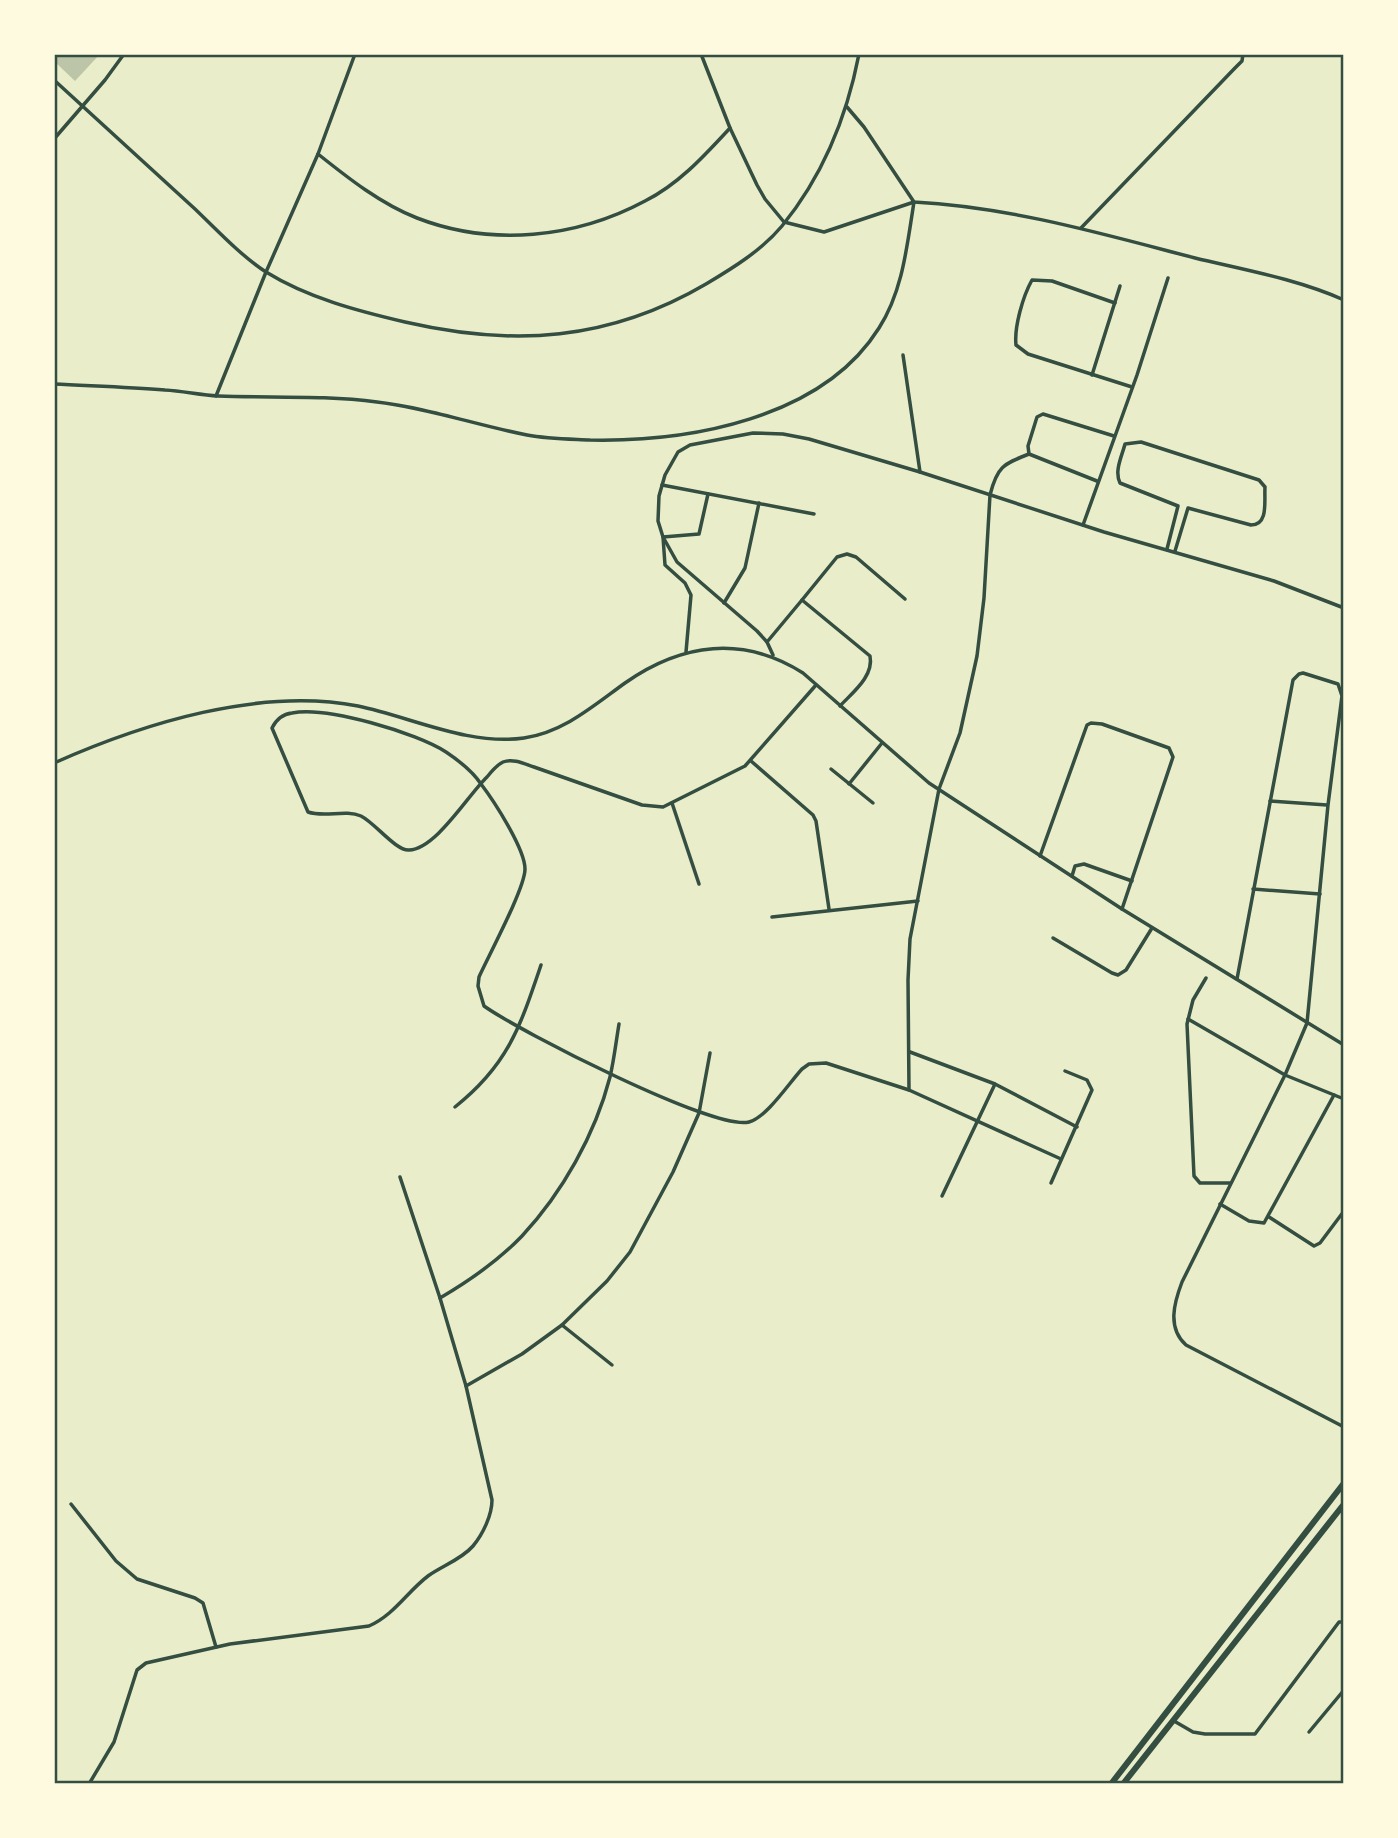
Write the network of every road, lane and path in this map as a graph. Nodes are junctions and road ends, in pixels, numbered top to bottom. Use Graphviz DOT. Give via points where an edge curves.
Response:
graph roads {
  1 [pos="124,54"];
  2 [pos="355,54"];
  3 [pos="701,54"];
  4 [pos="859,54"];
  5 [pos="1242,54"];
  6 [pos="54,80"];
  7 [pos="83,106"];
  8 [pos="847,107"];
  9 [pos="730,128"];
  10 [pos="54,139"];
  11 [pos="318,154"];
  12 [pos="914,202"];
  13 [pos="785,222"];
  14 [pos="1080,228"];
  15 [pos="266,272"];
  16 [pos="1168,278"];
  17 [pos="1121,286"];
  18 [pos="1344,300"];
  19 [pos="1115,303"];
  20 [pos="904,355"];
  21 [pos="1092,375"];
  22 [pos="54,384"];
  23 [pos="1132,387"];
  24 [pos="216,396"];
  25 [pos="1114,436"];
  26 [pos="1029,454"];
  27 [pos="920,472"];
  28 [pos="1098,481"];
  29 [pos="662,485"];
  30 [pos="708,494"];
  31 [pos="990,495"];
  32 [pos="759,503"];
  33 [pos="814,514"];
  34 [pos="1083,525"];
  35 [pos="663,537"];
  36 [pos="1167,549"];
  37 [pos="1175,551"];
  38 [pos="905,599"];
  39 [pos="802,600"];
  40 [pos="724,603"];
  41 [pos="1344,608"];
  42 [pos="767,642"];
  43 [pos="686,652"];
  44 [pos="774,657"];
  45 [pos="816,685"];
  46 [pos="840,707"];
  47 [pos="882,743"];
  48 [pos="751,761"];
  49 [pos="54,763"];
  50 [pos="831,769"];
  51 [pos="480,783"];
  52 [pos="849,784"];
  53 [pos="939,789"];
  54 [pos="1270,801"];
  55 [pos="672,803"];
  56 [pos="873,803"];
  57 [pos="1328,805"];
  58 [pos="1040,856"];
  59 [pos="1072,876"];
  60 [pos="1133,882"];
  61 [pos="699,884"];
  62 [pos="1253,889"];
  63 [pos="1320,894"];
  64 [pos="918,901"];
  65 [pos="829,909"];
  66 [pos="1122,909"];
  67 [pos="772,917"];
  68 [pos="1152,928"];
  69 [pos="1053,938"];
  70 [pos="541,965"];
  71 [pos="1206,978"];
  72 [pos="1237,979"];
  73 [pos="1188,1019"];
  74 [pos="1307,1023"];
  75 [pos="619,1024"];
  76 [pos="520,1028"];
  77 [pos="1344,1045"];
  78 [pos="909,1052"];
  79 [pos="710,1053"];
  80 [pos="1065,1071"];
  81 [pos="611,1073"];
  82 [pos="1284,1074"];
  83 [pos="995,1084"];
  84 [pos="909,1090"];
  85 [pos="1334,1095"];
  86 [pos="1344,1099"];
  87 [pos="455,1107"];
  88 [pos="699,1113"];
  89 [pos="978,1121"];
  90 [pos="1077,1127"];
  91 [pos="1061,1159"];
  92 [pos="400,1177"];
  93 [pos="1051,1183"];
  94 [pos="1230,1183"];
  95 [pos="942,1196"];
  96 [pos="1220,1203"];
  97 [pos="1344,1211"];
  98 [pos="1269,1217"];
  99 [pos="440,1298"];
  100 [pos="562,1325"];
  101 [pos="612,1365"];
  102 [pos="466,1386"];
  103 [pos="1344,1427"];
  104 [pos="1344,1483"];
  105 [pos="71,1504"];
  106 [pos="1344,1504"];
  107 [pos="1344,1622"];
  108 [pos="216,1647"];
  109 [pos="1344,1690"];
  110 [pos="1172,1720"];
  111 [pos="1309,1732"];
  112 [pos="89,1784"];
  113 [pos="1111,1784"];
  114 [pos="1123,1784"];
  1 -- 7 [label="street"];
  2 -- 11 [label="street"];
  3 -- 9 [label="street"];
  4 -- 8 [label="street"];
  5 -- 14 [label="street" via="1242,61"];
  6 -- 7 [label="street"];
  7 -- 10 [label="street"];
  7 -- 15 [label="street"];
  8 -- 12 [label="street"];
  8 -- 13 [label="street" via="816,175"];
  9 -- 11 [label="street" via="683,176 647,201 582,227 526,235 491,234 416,218 347,178"];
  9 -- 13 [label="street" via="757,185"];
  11 -- 15 [label="street"];
  12 -- 13 [label="street" via="824,232"];
  12 -- 14 [label="street" via="987,209"];
  12 -- 24 [label="street" via="894,300 858,357 819,387 776,410 730,426 629,441 551,439 376,401"];
  13 -- 15 [label="street" via="722,275 675,302 623,322 552,336 472,335 435,329 323,299"];
  14 -- 18 [label="street" via="1288,281"];
  15 -- 24 [label="street"];
  16 -- 23 [label="street"];
  17 -- 19 [label="street"];
  19 -- 21 [label="street"];
  19 -- 21 [label="street" via="1052,281 1030,284 1016,345 1028,354"];
  20 -- 27 [label="street"];
  21 -- 23 [label="street"];
  22 -- 24 [label="street"];
  23 -- 25 [label="street"];
  25 -- 26 [label="street" via="1043,414 1037,417"];
  25 -- 28 [label="street"];
  26 -- 28 [label="street"];
  26 -- 31 [label="street" via="1003,464"];
  27 -- 29 [label="street" via="809,439 753,433 690,445 670,463"];
  27 -- 31 [label="street"];
  28 -- 34 [label="street"];
  29 -- 30 [label="street"];
  29 -- 35 [label="street" via="658,521"];
  30 -- 32 [label="street"];
  30 -- 35 [label="street" via="699,534"];
  31 -- 34 [label="street"];
  31 -- 53 [label="street" via="977,656 962,723"];
  32 -- 33 [label="street"];
  32 -- 40 [label="street" via="745,568"];
  34 -- 36 [label="street"];
  35 -- 40 [label="street" via="677,562"];
  35 -- 43 [label="street" via="665,565 691,595"];
  36 -- 37 [label="street"];
  36 -- 37 [label="street" via="1178,506 1120,483 1118,468 1125,443 1141,442 1259,480 1265,487 1264,515 1256,526 1188,508"];
  37 -- 41 [label="street" via="1274,580"];
  38 -- 39 [label="street" via="856,556 847,554 837,557"];
  39 -- 42 [label="street"];
  39 -- 46 [label="street" via="870,656 869,673"];
  40 -- 42 [label="street"];
  42 -- 44 [label="street"];
  43 -- 44 [label="street" via="723,648"];
  43 -- 49 [label="street" via="646,669 558,729 524,738 464,735 335,702 276,701 187,717 99,743"];
  44 -- 45 [label="street"];
  45 -- 46 [label="street"];
  45 -- 48 [label="street"];
  46 -- 47 [label="street"];
  47 -- 52 [label="street"];
  47 -- 53 [label="street"];
  48 -- 55 [label="street"];
  48 -- 65 [label="street" via="813,815"];
  50 -- 52 [label="street"];
  51 -- 51 [label="street" via="430,840 419,848 404,850 359,815 308,812 272,728 283,716 295,712 348,717 431,744"];
  51 -- 55 [label="street" via="500,763 516,762 642,805"];
  51 -- 76 [label="street" via="520,848 525,871 478,986 484,1006"];
  52 -- 56 [label="street"];
  53 -- 58 [label="street"];
  53 -- 64 [label="street"];
  54 -- 57 [label="street"];
  54 -- 57 [label="street" via="1293,680 1303,673 1341,689"];
  54 -- 62 [label="street"];
  55 -- 61 [label="street"];
  57 -- 63 [label="street"];
  58 -- 59 [label="street"];
  58 -- 60 [label="street" via="1084,729 1091,723 1102,724 1169,748 1174,757"];
  59 -- 60 [label="street" via="1075,866 1084,864"];
  59 -- 66 [label="street"];
  60 -- 66 [label="street"];
  62 -- 63 [label="street"];
  62 -- 72 [label="street"];
  63 -- 74 [label="street"];
  64 -- 65 [label="street"];
  64 -- 78 [label="street" via="910,939"];
  65 -- 67 [label="street"];
  66 -- 68 [label="street"];
  68 -- 69 [label="street" via="1126,970 1118,975"];
  68 -- 72 [label="street"];
  70 -- 76 [label="street"];
  71 -- 73 [label="street"];
  72 -- 74 [label="street"];
  73 -- 82 [label="street"];
  73 -- 94 [label="street" via="1194,1178 1202,1184"];
  74 -- 77 [label="street"];
  74 -- 82 [label="street"];
  75 -- 81 [label="street"];
  76 -- 81 [label="street"];
  76 -- 87 [label="street" via="495,1068"];
  78 -- 83 [label="street"];
  78 -- 84 [label="street"];
  79 -- 88 [label="street"];
  80 -- 90 [label="street" via="1087,1080 1093,1090"];
  81 -- 88 [label="street"];
  81 -- 99 [label="street" via="579,1154 535,1220 487,1266"];
  82 -- 85 [label="street"];
  82 -- 94 [label="street"];
  83 -- 89 [label="street"];
  83 -- 90 [label="street"];
  84 -- 88 [label="street" via="818,1063 802,1069 752,1121"];
  84 -- 89 [label="street"];
  85 -- 86 [label="street"];
  85 -- 98 [label="street"];
  88 -- 100 [label="street" via="630,1252"];
  89 -- 91 [label="street"];
  89 -- 95 [label="street"];
  90 -- 91 [label="street"];
  91 -- 93 [label="street"];
  92 -- 99 [label="street"];
  94 -- 96 [label="street"];
  96 -- 98 [label="street" via="1256,1223"];
  96 -- 103 [label="street" via="1179,1290 1174,1320 1178,1336 1192,1348"];
  97 -- 98 [label="street" via="1314,1247"];
  99 -- 102 [label="street"];
  100 -- 101 [label="street"];
  100 -- 102 [label="street"];
  102 -- 108 [label="street" via="492,1500 473,1546 426,1577 390,1613 369,1626"];
  104 -- 113 [label="highway"];
  105 -- 108 [label="street" via="136,1579 203,1603"];
  106 -- 110 [label="highway"];
  107 -- 110 [label="street" via="1339,1622 1255,1734 1193,1732"];
  108 -- 112 [label="street" via="158,1658 137,1670 114,1742"];
  109 -- 111 [label="street"];
  110 -- 114 [label="highway"];
}
